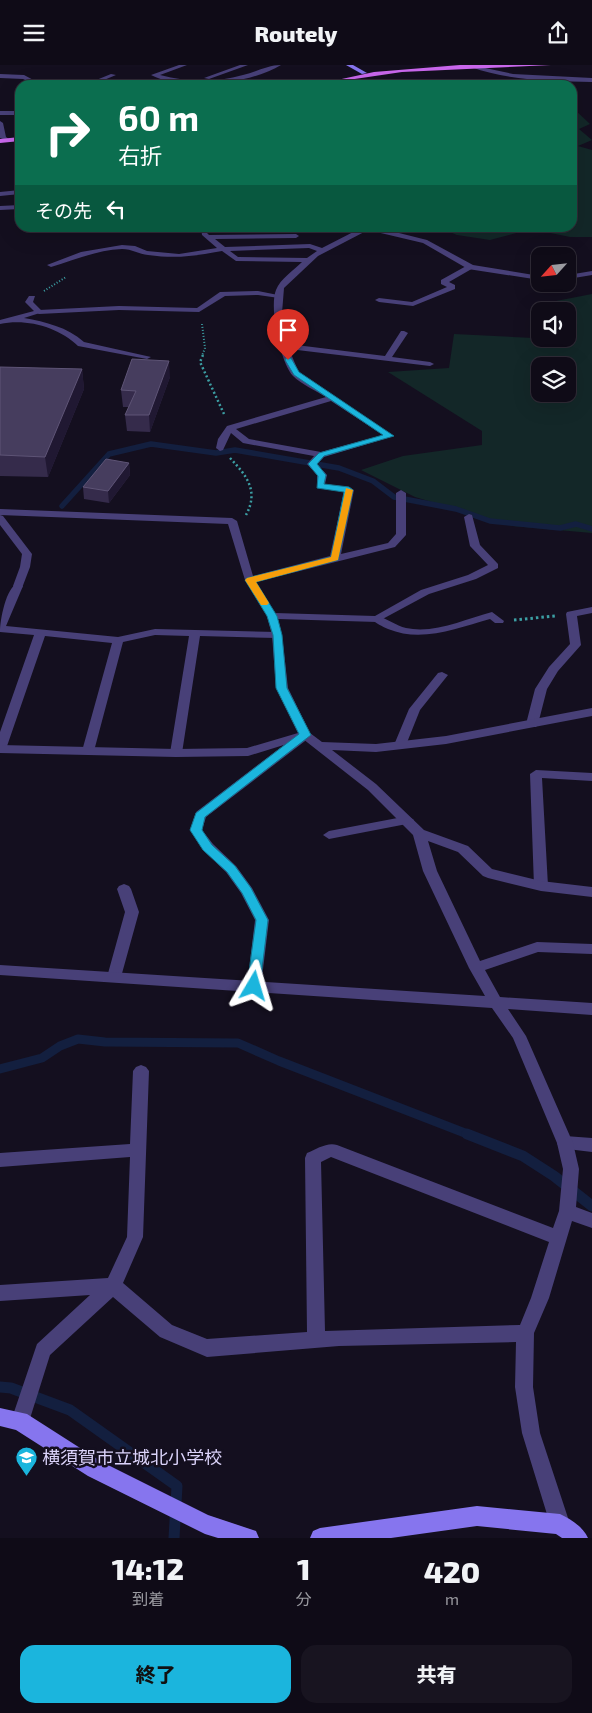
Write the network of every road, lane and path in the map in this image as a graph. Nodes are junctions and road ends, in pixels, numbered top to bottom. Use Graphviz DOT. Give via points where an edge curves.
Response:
graph roads {
  1 [pos="184,65"];
  2 [pos="245,65"];
  3 [pos="278,65"];
  4 [pos="349,65"];
  5 [pos="548,65"];
  6 [pos="472,66"];
  7 [pos="364,73"];
  8 [pos="113,75"];
  9 [pos="0,76"];
  10 [pos="28,80"];
  11 [pos="100,80"];
  12 [pos="170,80"];
  13 [pos="207,80"];
  14 [pos="230,80"];
  15 [pos="337,80"];
  16 [pos="592,80"];
  17 [pos="0,113"];
  18 [pos="15,113"];
  19 [pos="0,123"];
  20 [pos="15,139"];
  21 [pos="7,140"];
  22 [pos="0,141"];
  23 [pos="15,184"];
  24 [pos="0,186"];
  25 [pos="15,192"];
  26 [pos="0,194"];
  27 [pos="15,207"];
  28 [pos="0,208"];
  29 [pos="204,232"];
  30 [pos="362,232"];
  31 [pos="386,232"];
  32 [pos="296,236"];
  33 [pos="209,237"];
  34 [pos="222,249"];
  35 [pos="322,251"];
  36 [pos="307,260"];
  37 [pos="51,265"];
  38 [pos="472,267"];
  39 [pos="592,273"];
  40 [pos="576,276"];
  41 [pos="531,277"];
  42 [pos="279,296"];
  43 [pos="32,298"];
  44 [pos="379,300"];
  45 [pos="198,310"];
  46 [pos="39,312"];
  47 [pos="13,318"];
  48 [pos="0,322"];
  49 [pos="404,333"];
  50 [pos="285,346"];
  51 [pos="147,357"];
  52 [pos="387,359"];
  53 [pos="430,364"];
  54 [pos="332,398"];
  55 [pos="230,428"];
  56 [pos="220,448"];
  57 [pos="322,455"];
  58 [pos="401,493"];
  59 [pos="0,512"];
  60 [pos="469,517"];
  61 [pos="0,518"];
  62 [pos="232,521"];
  63 [pos="335,558"];
  64 [pos="250,580"];
  65 [pos="5,608"];
  66 [pos="592,611"];
  67 [pos="571,614"];
  68 [pos="272,616"];
  69 [pos="377,619"];
  70 [pos="499,621"];
  71 [pos="194,633"];
  72 [pos="40,634"];
  73 [pos="278,635"];
  74 [pos="118,640"];
  75 [pos="442,675"];
  76 [pos="592,712"];
  77 [pos="532,724"];
  78 [pos="305,735"];
  79 [pos="400,745"];
  80 [pos="321,747"];
  81 [pos="0,749"];
  82 [pos="88,751"];
  83 [pos="176,753"];
  84 [pos="592,777"];
  85 [pos="408,821"];
  86 [pos="419,833"];
  87 [pos="329,835"];
  88 [pos="541,887"];
  89 [pos="124,889"];
  90 [pos="592,892"];
  91 [pos="592,949"];
  92 [pos="476,968"];
  93 [pos="0,970"];
  94 [pos="114,977"];
  95 [pos="254,986"];
  96 [pos="496,1003"];
  97 [pos="592,1009"];
  98 [pos="141,1071"];
  99 [pos="565,1143"];
  100 [pos="592,1145"];
  101 [pos="138,1150"];
  102 [pos="0,1160"];
  103 [pos="567,1211"];
  104 [pos="592,1221"];
  105 [pos="559,1238"];
  106 [pos="114,1287"];
  107 [pos="0,1293"];
  108 [pos="525,1333"];
  109 [pos="316,1340"];
  110 [pos="0,1417"];
  111 [pos="20,1421"];
  112 [pos="560,1524"];
  113 [pos="249,1538"];
  114 [pos="320,1538"];
  115 [pos="578,1538"];
  1 -- 12 [label="street" via="154,75"];
  2 -- 13 [label="street"];
  3 -- 14 [label="street"];
  4 -- 7 [label="street"];
  5 -- 6 [label="main road"];
  6 -- 7 [label="main road" via="412,67"];
  6 -- 16 [label="street" via="522,75"];
  7 -- 15 [label="main road"];
  8 -- 11 [label="street"];
  9 -- 10 [label="street"];
  17 -- 18 [label="street"];
  19 -- 21 [label="street" via="3,138"];
  20 -- 21 [label="main road"];
  21 -- 22 [label="main road"];
  23 -- 24 [label="street"];
  25 -- 26 [label="street"];
  27 -- 28 [label="street"];
  29 -- 33 [label="street"];
  30 -- 35 [label="street"];
  31 -- 38 [label="street" via="425,241"];
  32 -- 33 [label="street"];
  33 -- 34 [label="street"];
  34 -- 35 [label="street" via="310,246"];
  34 -- 36 [label="street" via="236,259"];
  34 -- 37 [label="street" via="179,256 122,247 83,253"];
  35 -- 36 [label="street"];
  36 -- 42 [label="street" via="280,289"];
  38 -- 41 [label="street"];
  38 -- 44 [label="street" via="444,281 452,287 413,303"];
  39 -- 40 [label="street"];
  42 -- 45 [label="street" via="223,294"];
  42 -- 50 [label="street" via="277,306"];
  43 -- 46 [label="street" via="29,302"];
  45 -- 46 [label="street" via="119,308"];
  45 -- 55 [label="path" via="205,338 200,362"];
  46 -- 47 [label="street"];
  47 -- 48 [label="street"];
  47 -- 51 [label="street" via="74,336 81,344"];
  49 -- 52 [label="street"];
  50 -- 52 [label="street"];
  50 -- 54 [label="street" via="296,374"];
  52 -- 53 [label="street"];
  54 -- 55 [label="street"];
  54 -- 57 [label="street" via="390,436"];
  55 -- 56 [label="street"];
  55 -- 57 [label="street" via="246,441"];
  56 -- 62 [label="path" via="252,487 253,503 247,515"];
  57 -- 63 [label="street" via="312,464 322,475 320,486 349,490"];
  58 -- 63 [label="street" via="401,535 391,545"];
  59 -- 62 [label="street"];
  60 -- 69 [label="street" via="474,546 494,566 472,577 425,592"];
  61 -- 65 [label="street" via="27,555 18,586"];
  62 -- 64 [label="street"];
  63 -- 64 [label="street"];
  64 -- 68 [label="street"];
  65 -- 72 [label="street" via="0,629"];
  66 -- 67 [label="street"];
  67 -- 70 [label="path"];
  67 -- 77 [label="street" via="576,645 553,669 540,689"];
  68 -- 69 [label="street"];
  68 -- 73 [label="street"];
  69 -- 70 [label="street" via="415,633 492,615"];
  71 -- 73 [label="street"];
  71 -- 74 [label="street" via="154,632"];
  71 -- 83 [label="street"];
  72 -- 74 [label="street"];
  72 -- 81 [label="street"];
  73 -- 78 [label="street" via="282,688"];
  74 -- 82 [label="street"];
  75 -- 79 [label="street" via="415,709"];
  76 -- 77 [label="street"];
  77 -- 79 [label="street"];
  78 -- 80 [label="street"];
  78 -- 83 [label="street" via="248,752"];
  78 -- 95 [label="street" via="200,815 196,830 231,869 262,920"];
  79 -- 80 [label="street"];
  80 -- 85 [label="street" via="372,787"];
  81 -- 82 [label="street"];
  82 -- 83 [label="street"];
  84 -- 88 [label="street" via="536,774"];
  85 -- 86 [label="street"];
  85 -- 87 [label="street"];
  86 -- 88 [label="street" via="463,849 488,873"];
  86 -- 92 [label="street" via="430,871"];
  88 -- 90 [label="street"];
  89 -- 94 [label="street" via="132,912"];
  91 -- 92 [label="street" via="537,947"];
  92 -- 96 [label="street"];
  93 -- 94 [label="street"];
  94 -- 95 [label="street"];
  95 -- 96 [label="street"];
  96 -- 97 [label="street"];
  96 -- 99 [label="street" via="519,1036"];
  98 -- 101 [label="street"];
  99 -- 100 [label="street"];
  99 -- 103 [label="street" via="571,1169"];
  101 -- 102 [label="street"];
  101 -- 106 [label="street" via="135,1237"];
  103 -- 104 [label="street"];
  103 -- 105 [label="street"];
  105 -- 108 [label="street"];
  105 -- 109 [label="street" via="331,1150 313,1158"];
  106 -- 107 [label="street"];
  106 -- 109 [label="street" via="166,1331 207,1348"];
  106 -- 111 [label="street" via="43,1350"];
  108 -- 109 [label="street"];
  108 -- 112 [label="street" via="524,1387 531,1433"];
  110 -- 111 [label="street"];
  111 -- 113 [label="street" via="95,1469 205,1524"];
  112 -- 114 [label="street" via="477,1516"];
  112 -- 115 [label="street"];
}
